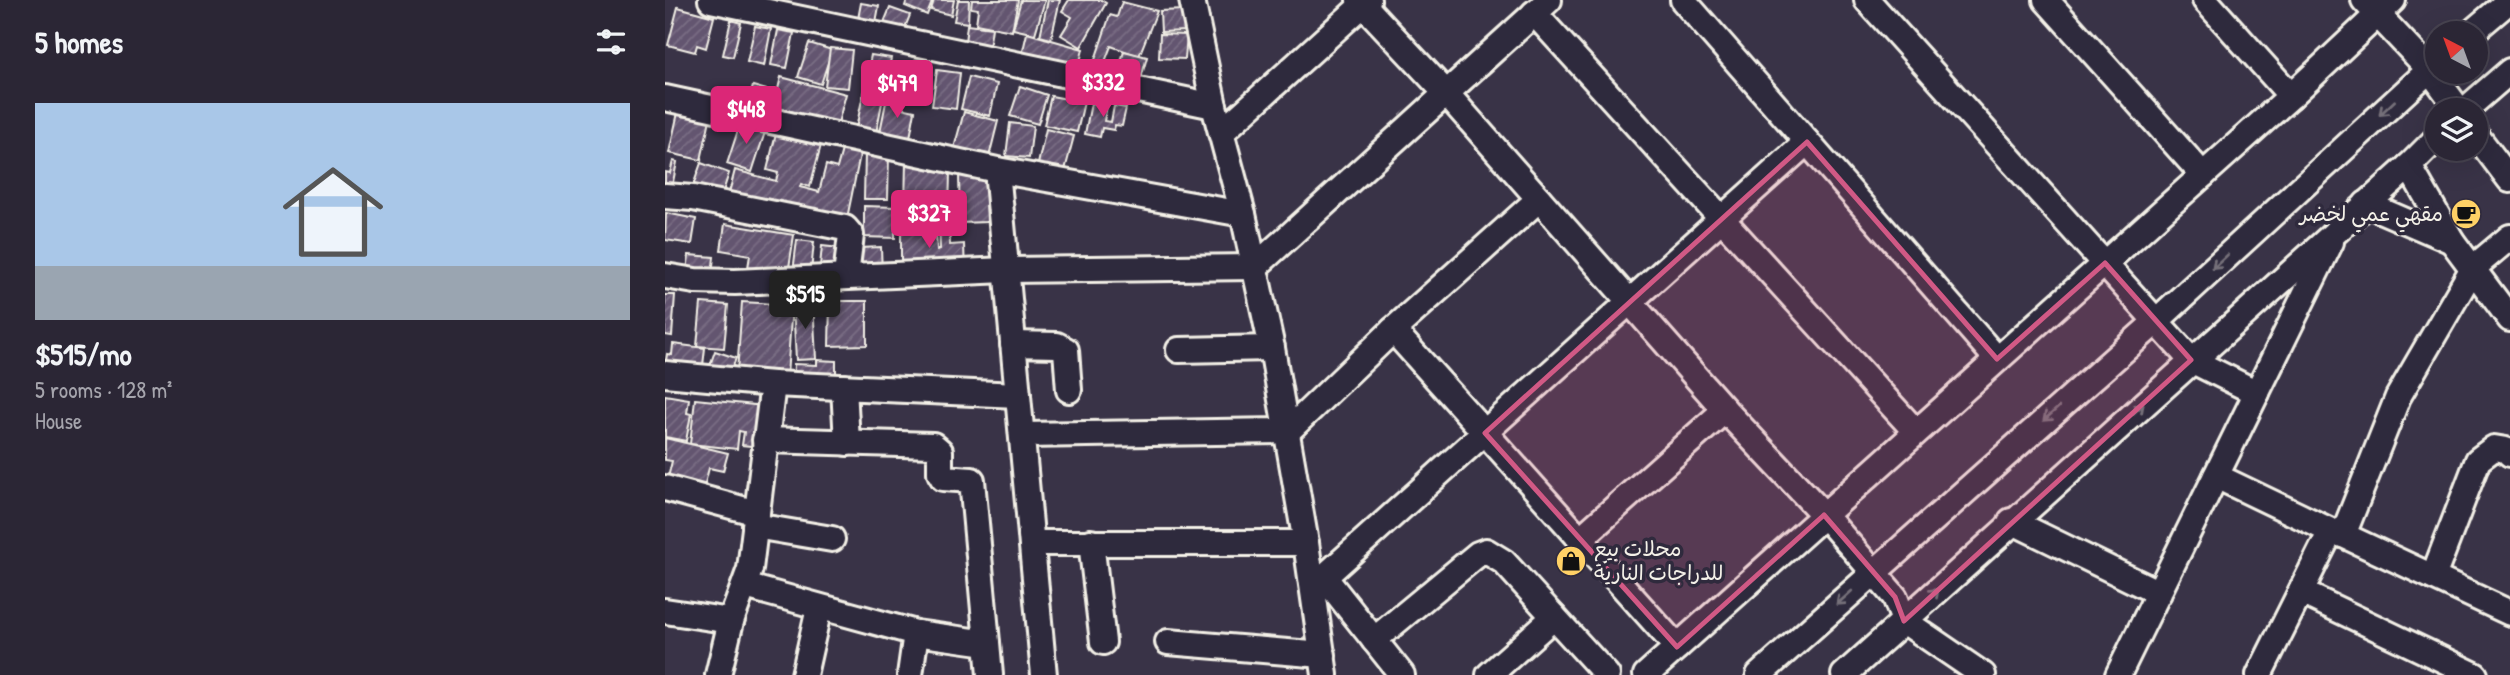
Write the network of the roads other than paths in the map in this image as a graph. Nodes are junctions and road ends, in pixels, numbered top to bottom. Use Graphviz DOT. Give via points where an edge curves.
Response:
graph roads {
  1 [pos="711,0"];
  2 [pos="1192,0"];
  3 [pos="1683,0"];
  4 [pos="1867,0"];
  5 [pos="2046,0"];
  6 [pos="2205,0"];
  7 [pos="2510,0"];
  8 [pos="1363,1"];
  9 [pos="2377,5"];
  10 [pos="1541,6"];
  11 [pos="2485,21"];
  12 [pos="2425,56"];
  13 [pos="2510,71"];
  14 [pos="2425,73"];
  15 [pos="1445,92"];
  16 [pos="2291,96"];
  17 [pos="665,98"];
  18 [pos="2479,98"];
  19 [pos="1214,106"];
  20 [pos="1221,132"];
  21 [pos="1807,142"];
  22 [pos="2425,150"];
  23 [pos="2488,151"];
  24 [pos="2409,166"];
  25 [pos="997,170"];
  26 [pos="2203,175"];
  27 [pos="2510,180"];
  28 [pos="665,196"];
  29 [pos="1539,199"];
  30 [pos="2366,204"];
  31 [pos="1243,214"];
  32 [pos="1722,219"];
  33 [pos="2336,230"];
  34 [pos="2510,237"];
  35 [pos="2452,242"];
  36 [pos="2105,263"];
  37 [pos="1255,267"];
  38 [pos="2473,268"];
  39 [pos="1006,270"];
  40 [pos="665,276"];
  41 [pos="846,276"];
  42 [pos="1630,302"];
  43 [pos="2510,320"];
  44 [pos="2156,321"];
  45 [pos="1393,330"];
  46 [pos="1013,344"];
  47 [pos="1272,348"];
  48 [pos="1179,350"];
  49 [pos="1997,359"];
  50 [pos="2191,360"];
  51 [pos="665,374"];
  52 [pos="773,384"];
  53 [pos="844,387"];
  54 [pos="1069,390"];
  55 [pos="2257,393"];
  56 [pos="1019,395"];
  57 [pos="1724,410"];
  58 [pos="1288,431"];
  59 [pos="1916,432"];
  60 [pos="1485,433"];
  61 [pos="1023,435"];
  62 [pos="765,440"];
  63 [pos="847,443"];
  64 [pos="2510,454"];
  65 [pos="2216,475"];
  66 [pos="665,488"];
  67 [pos="1824,515"];
  68 [pos="756,519"];
  69 [pos="2011,521"];
  70 [pos="2337,533"];
  71 [pos="832,539"];
  72 [pos="1580,539"];
  73 [pos="1091,542"];
  74 [pos="1032,543"];
  75 [pos="1306,543"];
  76 [pos="1873,572"];
  77 [pos="2433,577"];
  78 [pos="1319,583"];
  79 [pos="745,586"];
  80 [pos="2301,592"];
  81 [pos="2159,593"];
  82 [pos="819,608"];
  83 [pos="665,611"];
  84 [pos="2510,613"];
  85 [pos="1554,617"];
  86 [pos="731,621"];
  87 [pos="1904,621"];
  88 [pos="916,634"];
  89 [pos="1374,640"];
  90 [pos="1103,642"];
  91 [pos="1168,642"];
  92 [pos="986,643"];
  93 [pos="1677,647"];
  94 [pos="1324,665"];
  95 [pos="1977,673"];
  96 [pos="718,675"];
  97 [pos="804,675"];
  98 [pos="910,675"];
  99 [pos="990,675"];
  100 [pos="1044,675"];
  101 [pos="1402,675"];
  102 [pos="1489,675"];
  103 [pos="1607,675"];
  104 [pos="1646,675"];
  105 [pos="1759,675"];
  106 [pos="1844,675"];
  107 [pos="2118,675"];
  108 [pos="2259,675"];
  109 [pos="2475,675"];
  1 -- 19 [label="street"];
  2 -- 19 [label="street"];
  3 -- 21 [label="street"];
  4 -- 36 [label="street"];
  5 -- 26 [label="street"];
  6 -- 16 [label="street"];
  7 -- 11 [label="street"];
  8 -- 15 [label="street"];
  8 -- 20 [label="street"];
  9 -- 12 [label="street"];
  9 -- 16 [label="street"];
  10 -- 15 [label="street"];
  10 -- 32 [label="street"];
  13 -- 18 [label="street"];
  14 -- 44 [label="street, one-way"];
  15 -- 29 [label="street"];
  15 -- 37 [label="street"];
  16 -- 26 [label="street"];
  17 -- 25 [label="street"];
  19 -- 20 [label="street"];
  20 -- 31 [label="street"];
  21 -- 32 [label="street"];
  21 -- 49 [label="street"];
  22 -- 24 [label="street"];
  23 -- 27 [label="street"];
  24 -- 30 [label="street"];
  24 -- 35 [label="street"];
  25 -- 31 [label="street"];
  25 -- 39 [label="street"];
  26 -- 36 [label="street"];
  28 -- 41 [label="street" via="845,228 851,235"];
  29 -- 42 [label="street"];
  29 -- 45 [label="street"];
  30 -- 33 [label="street"];
  30 -- 35 [label="street"];
  31 -- 37 [label="street"];
  32 -- 42 [label="street"];
  32 -- 59 [label="street"];
  33 -- 50 [label="street"];
  33 -- 55 [label="street"];
  34 -- 38 [label="street"];
  35 -- 38 [label="street"];
  36 -- 44 [label="street"];
  36 -- 49 [label="street"];
  37 -- 39 [label="street"];
  37 -- 47 [label="street"];
  38 -- 43 [label="street"];
  38 -- 70 [label="street" via="2398,397"];
  39 -- 41 [label="street"];
  39 -- 46 [label="street"];
  40 -- 41 [label="street" via="735,282"];
  42 -- 57 [label="street"];
  42 -- 60 [label="street"];
  44 -- 50 [label="street"];
  44 -- 76 [label="street, one-way"];
  45 -- 58 [label="street"];
  45 -- 60 [label="street"];
  46 -- 54 [label="street" via="1063,348 1069,355"];
  46 -- 56 [label="street"];
  47 -- 48 [label="street"];
  47 -- 58 [label="street"];
  49 -- 59 [label="street"];
  50 -- 55 [label="street"];
  69 -- 50 [label="street, one-way"];
  51 -- 52 [label="street"];
  52 -- 53 [label="street"];
  52 -- 62 [label="street"];
  53 -- 56 [label="street"];
  53 -- 63 [label="street"];
  55 -- 65 [label="street"];
  56 -- 61 [label="street"];
  57 -- 67 [label="street"];
  57 -- 72 [label="street"];
  58 -- 61 [label="street"];
  58 -- 75 [label="street"];
  59 -- 67 [label="street"];
  60 -- 72 [label="street"];
  60 -- 78 [label="street"];
  61 -- 74 [label="street"];
  62 -- 63 [label="street"];
  62 -- 68 [label="street"];
  63 -- 92 [label="street" via="933,445 940,451 943,478 972,481"];
  64 -- 77 [label="street" via="2494,448 2478,460"];
  65 -- 70 [label="street"];
  65 -- 81 [label="street"];
  66 -- 68 [label="street"];
  67 -- 76 [label="street"];
  67 -- 93 [label="street"];
  68 -- 71 [label="street"];
  68 -- 79 [label="street"];
  69 -- 81 [label="street"];
  87 -- 69 [label="street, one-way"];
  70 -- 77 [label="street"];
  70 -- 80 [label="street"];
  72 -- 93 [label="street"];
  73 -- 74 [label="street"];
  73 -- 75 [label="street"];
  73 -- 90 [label="street"];
  74 -- 100 [label="street"];
  75 -- 78 [label="street"];
  76 -- 87 [label="street" via="1895,597"];
  76 -- 105 [label="street, one-way"];
  77 -- 84 [label="street"];
  78 -- 89 [label="street"];
  78 -- 94 [label="street"];
  79 -- 82 [label="street"];
  79 -- 86 [label="street"];
  80 -- 108 [label="street"];
  80 -- 109 [label="street"];
  81 -- 107 [label="street"];
  82 -- 88 [label="street"];
  82 -- 97 [label="street"];
  83 -- 86 [label="street"];
  85 -- 89 [label="street" via="1504,562 1486,551"];
  85 -- 102 [label="street"];
  85 -- 103 [label="street"];
  86 -- 96 [label="street"];
  87 -- 95 [label="street"];
  87 -- 106 [label="street"];
  88 -- 92 [label="street"];
  88 -- 98 [label="street"];
  89 -- 101 [label="street"];
  91 -- 94 [label="street"];
  92 -- 99 [label="street"];
  93 -- 104 [label="street"];
}
